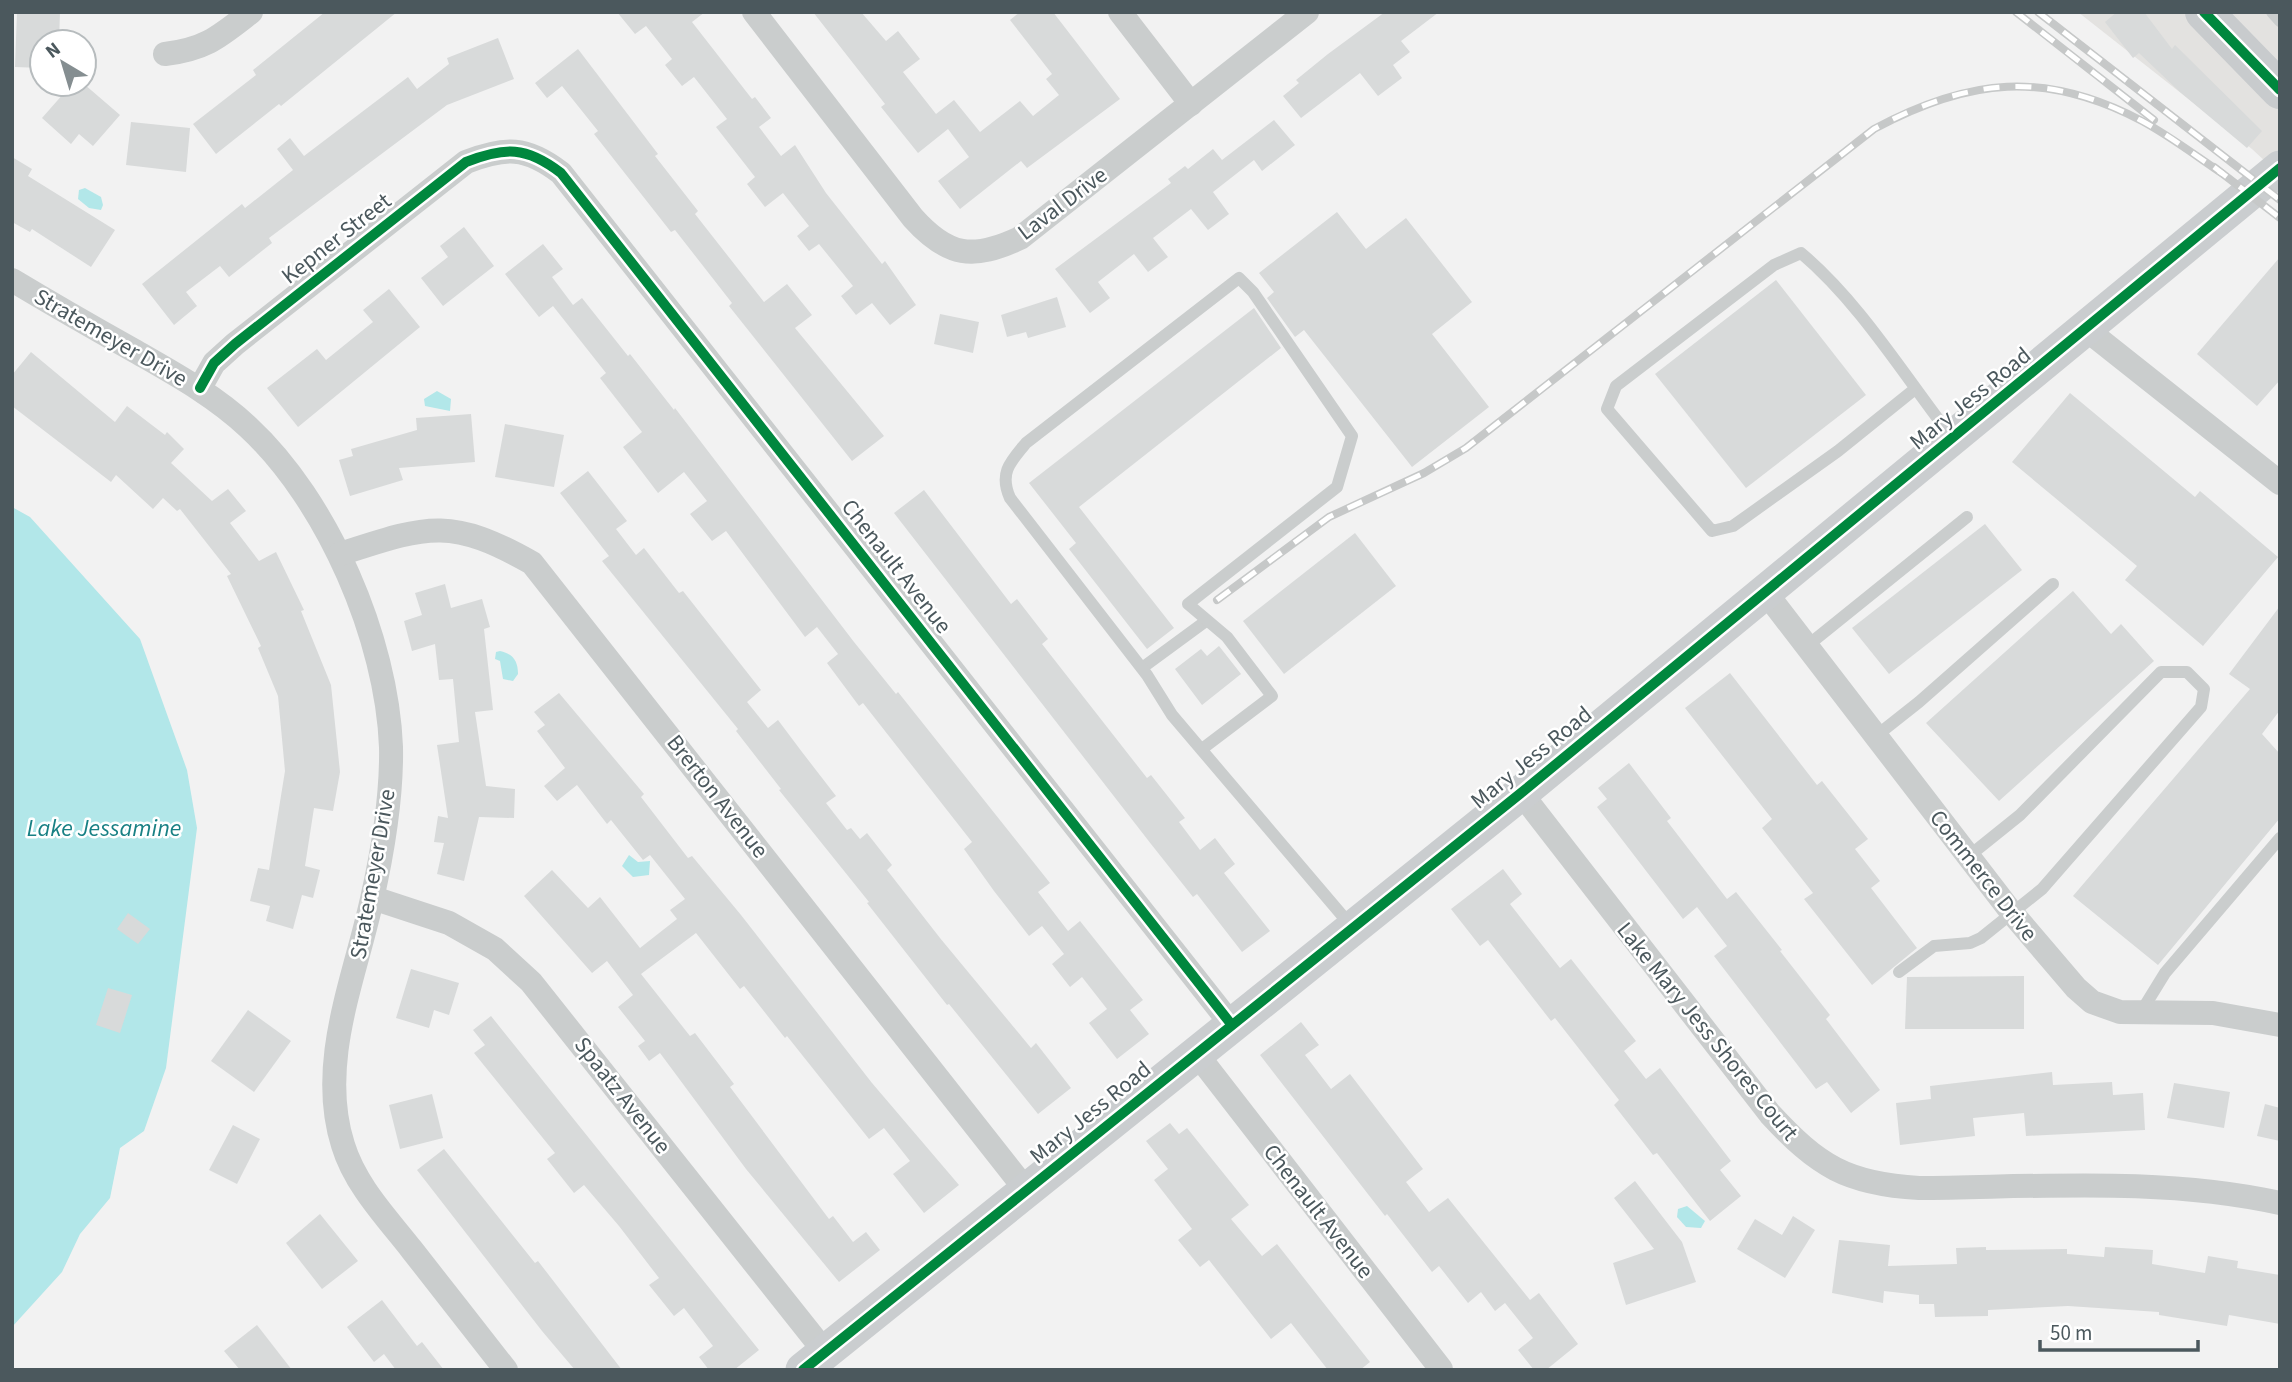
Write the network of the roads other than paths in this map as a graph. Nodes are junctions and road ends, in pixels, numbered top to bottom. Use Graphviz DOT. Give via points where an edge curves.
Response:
graph roads {
  1 [pos="251,12"];
  2 [pos="754,12"];
  3 [pos="1119,12"];
  4 [pos="1307,12"];
  5 [pos="2204,12"];
  6 [pos="2272,12"];
  7 [pos="2280,20"];
  8 [pos="165,54"];
  9 [pos="2280,90"];
  10 [pos="1191,104"];
  11 [pos="516,150"];
  12 [pos="2280,168"];
  13 [pos="12,280"];
  14 [pos="2087,330"];
  15 [pos="200,388"];
  16 [pos="1915,389"];
  17 [pos="1953,439"];
  18 [pos="2280,483"];
  19 [pos="1967,517"];
  20 [pos="340,554"];
  21 [pos="2053,584"];
  22 [pos="1766,593"];
  23 [pos="1206,621"];
  24 [pos="1807,646"];
  25 [pos="1142,668"];
  26 [pos="1876,736"];
  27 [pos="1202,749"];
  28 [pos="1521,793"];
  29 [pos="2280,838"];
  30 [pos="1969,856"];
  31 [pos="373,898"];
  32 [pos="2012,913"];
  33 [pos="1352,928"];
  34 [pos="1899,972"];
  35 [pos="2141,1012"];
  36 [pos="1231,1024"];
  37 [pos="2280,1025"];
  38 [pos="1196,1053"];
  39 [pos="1026,1190"];
  40 [pos="2280,1203"];
  41 [pos="814,1361"];
  42 [pos="506,1370"];
  43 [pos="1441,1370"];
  1 -- 8 [label="street" via="193,51"];
  2 -- 10 [label="street, Laval Drive" via="913,218 930,237 969,253 991,251 1020,238"];
  3 -- 10 [label="street"];
  4 -- 10 [label="street, Laval Drive"];
  5 -- 9 [label="main road"];
  6 -- 7 [label="lane"];
  11 -- 15 [label="street, Kepner Street" via="466,162 235,344 214,363"];
  11 -- 36 [label="street, Chenault Avenue" via="544,159 561,173"];
  12 -- 14 [label="street, Mary Jess Road"];
  13 -- 15 [label="street, Stratemeyer Drive"];
  14 -- 17 [label="street, Mary Jess Road"];
  14 -- 18 [label="street"];
  15 -- 20 [label="street, Stratemeyer Drive" via="248,427 281,462"];
  16 -- 16 [label="lane" via="1829,276 1801,253 1774,264 1616,386 1607,410 1712,531 1733,526"];
  16 -- 17 [label="lane"];
  17 -- 22 [label="street, Mary Jess Road"];
  19 -- 24 [label="lane"];
  20 -- 31 [label="street, Stratemeyer Drive" via="370,638 391,746 388,809"];
  20 -- 39 [label="street, Brerton Avenue" via="415,530 454,530 495,542 532,563"];
  21 -- 26 [label="lane"];
  22 -- 24 [label="street, Commerce Drive"];
  22 -- 28 [label="street, Mary Jess Road"];
  23 -- 25 [label="lane"];
  23 -- 25 [label="lane" via="1188,604 1337,487 1352,436 1239,278 1026,443 1005,469 1004,485 1010,498"];
  23 -- 27 [label="lane" via="1227,637 1272,696"];
  24 -- 26 [label="street, Commerce Drive"];
  25 -- 27 [label="lane" via="1172,715"];
  26 -- 30 [label="street, Commerce Drive"];
  27 -- 33 [label="lane"];
  28 -- 33 [label="street, Mary Jess Road"];
  28 -- 40 [label="street, Lake Mary Jess Shores Court" via="1770,1114 1798,1144 1845,1176 1919,1188 2169,1187"];
  29 -- 35 [label="lane" via="2165,973"];
  30 -- 32 [label="street, Commerce Drive"];
  30 -- 32 [label="lane" via="2020,815 2161,672 2187,672 2204,690 2201,707 2042,889"];
  31 -- 41 [label="street, Spaatz Avenue" via="449,923 495,948 531,982"];
  31 -- 42 [label="street, Stratemeyer Drive" via="334,1055 334,1102 343,1147 369,1196"];
  32 -- 34 [label="lane" via="1970,943 1934,946"];
  32 -- 35 [label="street, Commerce Drive" via="2092,1002 2120,1012"];
  33 -- 36 [label="street, Mary Jess Road"];
  35 -- 37 [label="street, Commerce Drive" via="2213,1013"];
  36 -- 38 [label="street, Mary Jess Road"];
  38 -- 39 [label="street, Mary Jess Road"];
  38 -- 43 [label="street, Chenault Avenue"];
  39 -- 41 [label="street, Mary Jess Road"];
}
